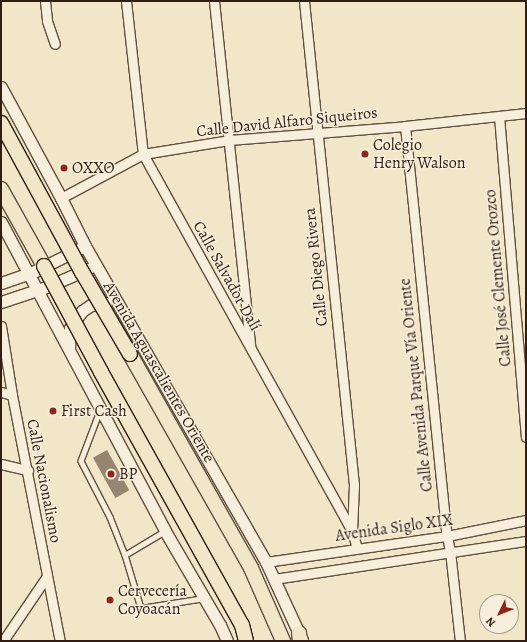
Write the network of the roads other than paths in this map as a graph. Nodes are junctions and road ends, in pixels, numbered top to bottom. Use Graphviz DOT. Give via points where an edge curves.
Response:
graph roads {
  1 [pos="45,1"];
  2 [pos="126,1"];
  3 [pos="214,1"];
  4 [pos="304,1"];
  5 [pos="55,44"];
  6 [pos="1,87"];
  7 [pos="526,113"];
  8 [pos="499,116"];
  9 [pos="1,123"];
  10 [pos="405,126"];
  11 [pos="318,133"];
  12 [pos="229,140"];
  13 [pos="143,154"];
  14 [pos="1,189"];
  15 [pos="62,198"];
  16 [pos="1,222"];
  17 [pos="85,246"];
  18 [pos="96,266"];
  19 [pos="27,274"];
  20 [pos="1,283"];
  21 [pos="36,291"];
  22 [pos="1,302"];
  23 [pos="120,310"];
  24 [pos="1,326"];
  25 [pos="69,351"];
  26 [pos="251,351"];
  27 [pos="1,392"];
  28 [pos="12,395"];
  29 [pos="101,409"];
  30 [pos="526,436"];
  31 [pos="1,464"];
  32 [pos="28,470"];
  33 [pos="526,520"];
  34 [pos="165,531"];
  35 [pos="352,531"];
  36 [pos="447,536"];
  37 [pos="526,541"];
  38 [pos="357,548"];
  39 [pos="450,551"];
  40 [pos="125,555"];
  41 [pos="266,562"];
  42 [pos="47,576"];
  43 [pos="274,579"];
  44 [pos="204,598"];
  45 [pos="300,638"];
  46 [pos="3,641"];
  47 [pos="60,641"];
  48 [pos="228,641"];
  49 [pos="246,641"];
  50 [pos="283,641"];
  51 [pos="460,641"];
  1 -- 5 [label="street" via="47,21"];
  2 -- 13 [label="street, Calle Salvador Dalí"];
  3 -- 12 [label="street"];
  4 -- 11 [label="street, Calle Diego Rivera"];
  6 -- 15 [label="street, Avenida Aguascalientes Oriente"];
  7 -- 8 [label="street, Calle David Alfaro Siqueiros"];
  8 -- 10 [label="street, Calle David Alfaro Siqueiros"];
  8 -- 30 [label="street, Calle José Clemente Orozco"];
  9 -- 50 [label="main road, Avenida Aguascalientes Oriente, bridge" via="82,272 251,568"];
  10 -- 11 [label="street, Calle David Alfaro Siqueiros"];
  10 -- 36 [label="street, Calle Avenida Parque Vía Oriente"];
  11 -- 12 [label="street, Calle David Alfaro Siqueiros"];
  11 -- 35 [label="street, Calle Diego Rivera" via="354,485"];
  12 -- 13 [label="street, Calle David Alfaro Siqueiros"];
  12 -- 26 [label="street"];
  13 -- 15 [label="street, Calle David Alfaro Siqueiros"];
  13 -- 26 [label="street, Calle Salvador Dalí"];
  14 -- 49 [label="main road, bridge" via="242,625"];
  15 -- 17 [label="street, Avenida Aguascalientes Oriente"];
  16 -- 19 [label="street"];
  17 -- 18 [label="street, Avenida Aguascalientes Oriente"];
  17 -- 19 [label="street"];
  18 -- 21 [label="street"];
  18 -- 23 [label="street, Avenida Aguascalientes Oriente"];
  19 -- 20 [label="street"];
  19 -- 21 [label="street"];
  21 -- 22 [label="street"];
  21 -- 25 [label="street"];
  23 -- 25 [label="street" via="112,303 91,305 82,311 70,328"];
  23 -- 41 [label="street, Avenida Aguascalientes Oriente"];
  24 -- 28 [label="street, Calle Nacionalismo"];
  25 -- 29 [label="street"];
  26 -- 35 [label="street, Calle Salvador Dalí"];
  27 -- 28 [label="street"];
  28 -- 32 [label="street, Calle Nacionalismo"];
  29 -- 34 [label="street"];
  29 -- 40 [label="lane" via="81,461 110,516"];
  31 -- 32 [label="street"];
  32 -- 42 [label="street, Calle Nacionalismo"];
  33 -- 36 [label="street, Avenida Siglo XIX"];
  34 -- 40 [label="lane"];
  34 -- 44 [label="street"];
  35 -- 38 [label="street, Calle Salvador Dalí"];
  36 -- 38 [label="street, Avenida Siglo XIX"];
  36 -- 39 [label="street, Calle Avenida Parque Vía Oriente"];
  37 -- 39 [label="street, Avenida Siglo XIX"];
  38 -- 41 [label="street, Avenida Siglo XIX"];
  39 -- 43 [label="street, Avenida Siglo XIX"];
  39 -- 51 [label="street, Calle Avenida Parque Vía Oriente"];
  40 -- 44 [label="lane" via="141,608"];
  41 -- 43 [label="street, Avenida Aguascalientes Oriente"];
  42 -- 46 [label="street"];
  42 -- 47 [label="street, Calle Nacionalismo"];
  43 -- 45 [label="street, Avenida Aguascalientes Oriente"];
  44 -- 48 [label="street"];
}
